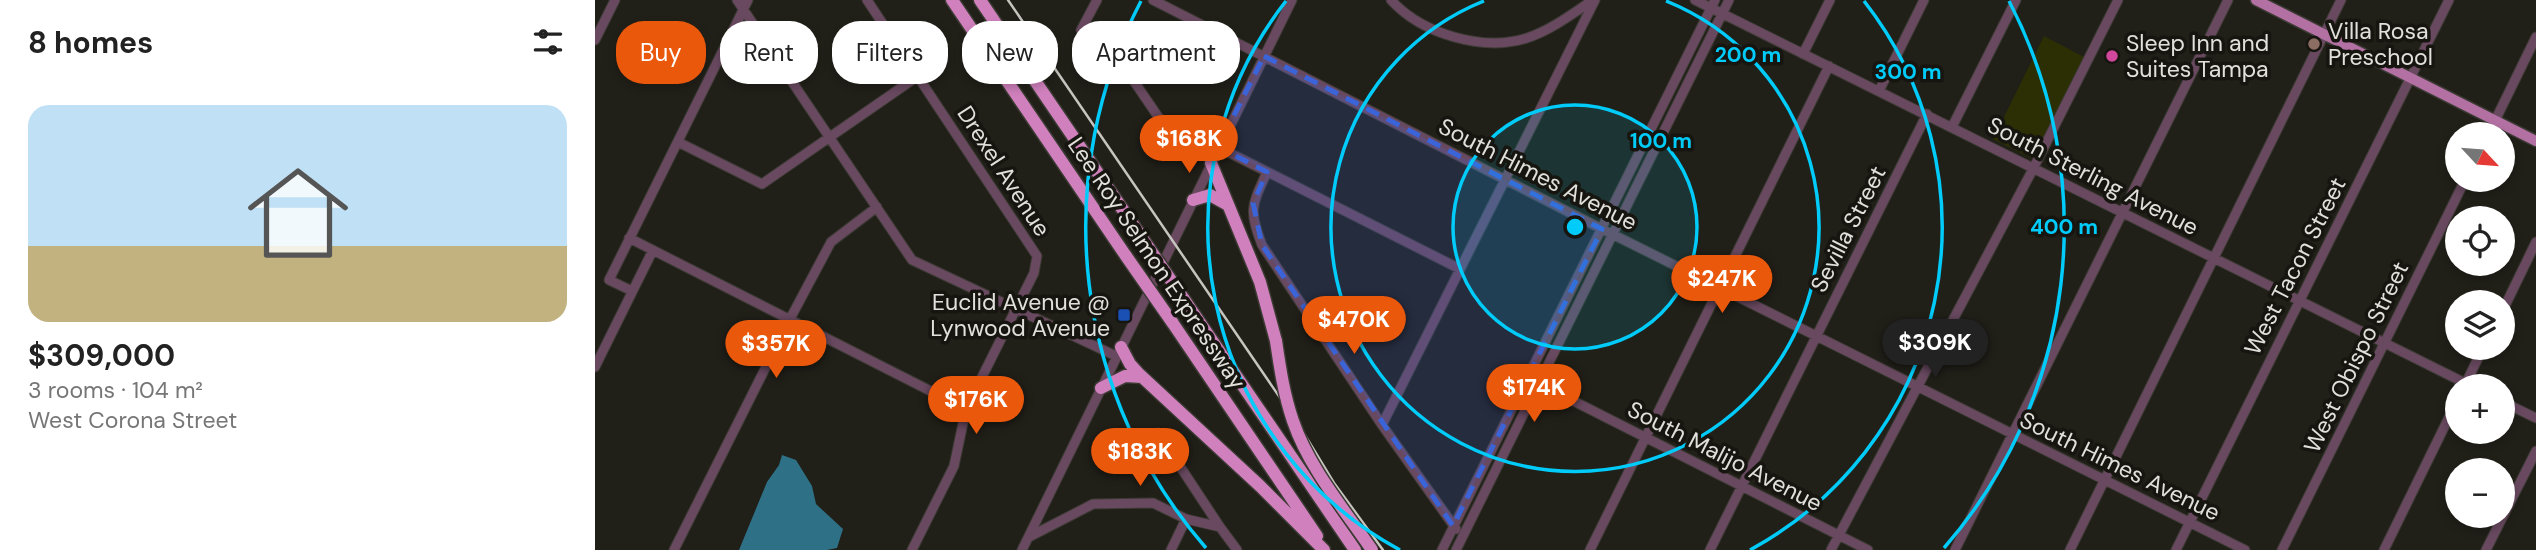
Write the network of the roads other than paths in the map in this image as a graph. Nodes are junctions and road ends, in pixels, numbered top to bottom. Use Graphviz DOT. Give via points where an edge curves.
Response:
graph roads {
  1 [pos="615,0"];
  2 [pos="737,0"];
  3 [pos="748,0"];
  4 [pos="867,0"];
  5 [pos="952,0"];
  6 [pos="980,0"];
  7 [pos="1097,0"];
  8 [pos="1153,0"];
  9 [pos="1292,0"];
  10 [pos="1391,0"];
  11 [pos="1594,0"];
  12 [pos="1695,0"];
  13 [pos="1729,0"];
  14 [pos="1831,0"];
  15 [pos="1924,0"];
  16 [pos="2016,0"];
  17 [pos="2118,0"];
  18 [pos="2228,0"];
  19 [pos="2256,0"];
  20 [pos="2341,0"];
  21 [pos="2449,0"];
  22 [pos="1713,4"];
  23 [pos="743,9"];
  24 [pos="1723,14"];
  25 [pos="881,21"];
  26 [pos="2324,34"];
  27 [pos="2536,37"];
  28 [pos="595,40"];
  29 [pos="1803,54"];
  30 [pos="1264,56"];
  31 [pos="1829,66"];
  32 [pos="2411,78"];
  33 [pos="906,84"];
  34 [pos="923,84"];
  35 [pos="1878,91"];
  36 [pos="1927,114"];
  37 [pos="1160,118"];
  38 [pos="2495,120"];
  39 [pos="1655,122"];
  40 [pos="1665,127"];
  41 [pos="1952,127"];
  42 [pos="829,137"];
  43 [pos="2536,141"];
  44 [pos="678,142"];
  45 [pos="1218,147"];
  46 [pos="1211,163"];
  47 [pos="2033,169"];
  48 [pos="1267,172"];
  49 [pos="1505,179"];
  50 [pos="2459,192"];
  51 [pos="1193,200"];
  52 [pos="1228,205"];
  53 [pos="877,207"];
  54 [pos="2122,213"];
  55 [pos="1602,229"];
  56 [pos="1612,234"];
  57 [pos="629,238"];
  58 [pos="2536,242"];
  59 [pos="653,250"];
  60 [pos="2215,258"];
  61 [pos="1161,265"];
  62 [pos="1460,269"];
  63 [pos="1719,287"];
  64 [pos="2513,290"];
  65 [pos="632,291"];
  66 [pos="2299,300"];
  67 [pos="1015,309"];
  68 [pos="790,319"];
  69 [pos="1816,335"];
  70 [pos="2384,343"];
  71 [pos="1119,351"];
  72 [pos="595,367"];
  73 [pos="2445,374"];
  74 [pos="1143,377"];
  75 [pos="1533,380"];
  76 [pos="1918,387"];
  77 [pos="1101,388"];
  78 [pos="2515,408"];
  79 [pos="966,409"];
  80 [pos="2536,418"];
  81 [pos="1382,425"];
  82 [pos="2445,425"];
  83 [pos="1158,433"];
  84 [pos="2012,434"];
  85 [pos="1646,438"];
  86 [pos="2536,451"];
  87 [pos="2105,480"];
  88 [pos="1742,486"];
  89 [pos="1186,519"];
  90 [pos="2189,522"];
  91 [pos="1453,526"];
  92 [pos="1220,527"];
  93 [pos="1463,534"];
  94 [pos="1838,535"];
  95 [pos="1028,537"];
  96 [pos="674,550"];
  97 [pos="912,550"];
  98 [pos="1022,550"];
  99 [pos="1171,550"];
  100 [pos="1237,550"];
  101 [pos="1326,550"];
  102 [pos="1355,550"];
  103 [pos="1372,550"];
  104 [pos="1442,550"];
  105 [pos="1456,550"];
  106 [pos="1590,550"];
  107 [pos="1710,550"];
  108 [pos="1831,550"];
  109 [pos="1868,550"];
  110 [pos="1955,550"];
  111 [pos="2070,550"];
  112 [pos="2176,550"];
  113 [pos="2245,550"];
  114 [pos="2281,550"];
  115 [pos="2384,550"];
  116 [pos="2486,550"];
  1 -- 28 [label="street"];
  2 -- 23 [label="street"];
  3 -- 23 [label="street"];
  4 -- 25 [label="street, Drexel Avenue"];
  5 -- 101 [label="highway, Lee Roy Selmon Expressway, bridge"];
  6 -- 61 [label="highway, Lee Roy Selmon Expressway, bridge"];
  7 -- 37 [label="street" via="1081,30 1112,49"];
  8 -- 30 [label="street, South Himes Avenue"];
  9 -- 30 [label="street"];
  10 -- 11 [label="street" via="1426,26 1492,43 1526,38"];
  11 -- 49 [label="street"];
  12 -- 22 [label="street, South Sterling Avenue"];
  13 -- 24 [label="street"];
  14 -- 29 [label="street"];
  15 -- 35 [label="street"];
  16 -- 41 [label="street"];
  17 -- 47 [label="street"];
  18 -- 54 [label="street"];
  19 -- 26 [label="main road"];
  20 -- 26 [label="street"];
  21 -- 32 [label="street, West Tacon Street"];
  22 -- 24 [label="street, South Sterling Avenue"];
  22 -- 39 [label="street"];
  23 -- 42 [label="street"];
  23 -- 44 [label="street"];
  24 -- 29 [label="street, South Sterling Avenue"];
  24 -- 40 [label="street"];
  26 -- 32 [label="main road"];
  26 -- 60 [label="street"];
  27 -- 38 [label="street"];
  29 -- 31 [label="street, South Sterling Avenue"];
  30 -- 45 [label="street"];
  30 -- 49 [label="street, South Himes Avenue"];
  31 -- 35 [label="street, South Sterling Avenue"];
  31 -- 63 [label="street"];
  32 -- 38 [label="main road"];
  32 -- 66 [label="street, West Tacon Street"];
  33 -- 42 [label="street"];
  34 -- 67 [label="street, Drexel Avenue" via="1037,256 1034,274"];
  35 -- 36 [label="street, South Sterling Avenue"];
  36 -- 41 [label="street, South Sterling Avenue"];
  36 -- 69 [label="street, Sevilla Street"];
  38 -- 43 [label="main road"];
  39 -- 40 [label="street"];
  39 -- 55 [label="street"];
  40 -- 56 [label="street"];
  41 -- 47 [label="street, South Sterling Avenue"];
  42 -- 44 [label="street" via="762,184"];
  42 -- 53 [label="street"];
  44 -- 57 [label="street"];
  45 -- 46 [label="street"];
  45 -- 48 [label="street"];
  46 -- 51 [label="street"];
  46 -- 52 [label="highway"];
  47 -- 54 [label="street, South Sterling Avenue"];
  47 -- 76 [label="street"];
  48 -- 62 [label="street"];
  48 -- 81 [label="street" via="1253,203 1262,245"];
  49 -- 55 [label="street, South Himes Avenue"];
  49 -- 62 [label="street"];
  50 -- 70 [label="street, West Obispo Street"];
  51 -- 52 [label="highway" via="1210,195"];
  51 -- 61 [label="street"];
  52 -- 103 [label="highway, bridge" via="1260,282 1297,432"];
  53 -- 67 [label="street" via="912,260"];
  53 -- 68 [label="street" via="831,242"];
  54 -- 60 [label="street, South Sterling Avenue"];
  54 -- 84 [label="street"];
  55 -- 56 [label="street, South Himes Avenue"];
  55 -- 75 [label="street"];
  56 -- 63 [label="street, South Himes Avenue"];
  56 -- 75 [label="street"];
  57 -- 59 [label="street"];
  57 -- 65 [label="street" via="609,280"];
  58 -- 64 [label="street"];
  59 -- 65 [label="street"];
  59 -- 68 [label="street"];
  60 -- 66 [label="street, South Sterling Avenue"];
  60 -- 87 [label="street"];
  61 -- 71 [label="street"];
  61 -- 102 [label="highway, Lee Roy Selmon Expressway, bridge"];
  62 -- 81 [label="street"];
  63 -- 69 [label="street, South Himes Avenue"];
  63 -- 85 [label="street"];
  65 -- 72 [label="street"];
  66 -- 70 [label="street, South Sterling Avenue"];
  66 -- 90 [label="street, West Tacon Street"];
  67 -- 71 [label="street"];
  67 -- 79 [label="street"];
  68 -- 79 [label="street"];
  68 -- 96 [label="street"];
  69 -- 76 [label="street, South Himes Avenue"];
  69 -- 88 [label="street, Sevilla Street"];
  70 -- 73 [label="street, South Sterling Avenue"];
  70 -- 114 [label="street, West Obispo Street"];
  71 -- 74 [label="highway"];
  71 -- 77 [label="street"];
  74 -- 77 [label="highway" via="1125,376"];
  74 -- 101 [label="highway"];
  75 -- 85 [label="street, South Malijo Avenue"];
  75 -- 91 [label="street"];
  75 -- 93 [label="street"];
  76 -- 84 [label="street, South Himes Avenue"];
  76 -- 94 [label="street"];
  77 -- 95 [label="street"];
  78 -- 80 [label="street"];
  79 -- 97 [label="street" via="954,466"];
  81 -- 91 [label="street"];
  82 -- 115 [label="street"];
  83 -- 92 [label="street"];
  84 -- 87 [label="street, South Himes Avenue"];
  84 -- 110 [label="street"];
  85 -- 88 [label="street, South Malijo Avenue"];
  85 -- 106 [label="street"];
  86 -- 116 [label="street"];
  87 -- 90 [label="street, South Himes Avenue"];
  87 -- 111 [label="street"];
  88 -- 94 [label="street, South Malijo Avenue"];
  88 -- 107 [label="street, Sevilla Street"];
  89 -- 92 [label="street"];
  89 -- 95 [label="street" via="1153,503 1093,504"];
  89 -- 99 [label="street"];
  90 -- 112 [label="street, West Tacon Street"];
  90 -- 113 [label="street, South Himes Avenue"];
  91 -- 93 [label="street"];
  91 -- 104 [label="street"];
  92 -- 100 [label="street"];
  93 -- 105 [label="street"];
  94 -- 108 [label="street"];
  94 -- 109 [label="street, South Malijo Avenue"];
  95 -- 98 [label="street"];
}
